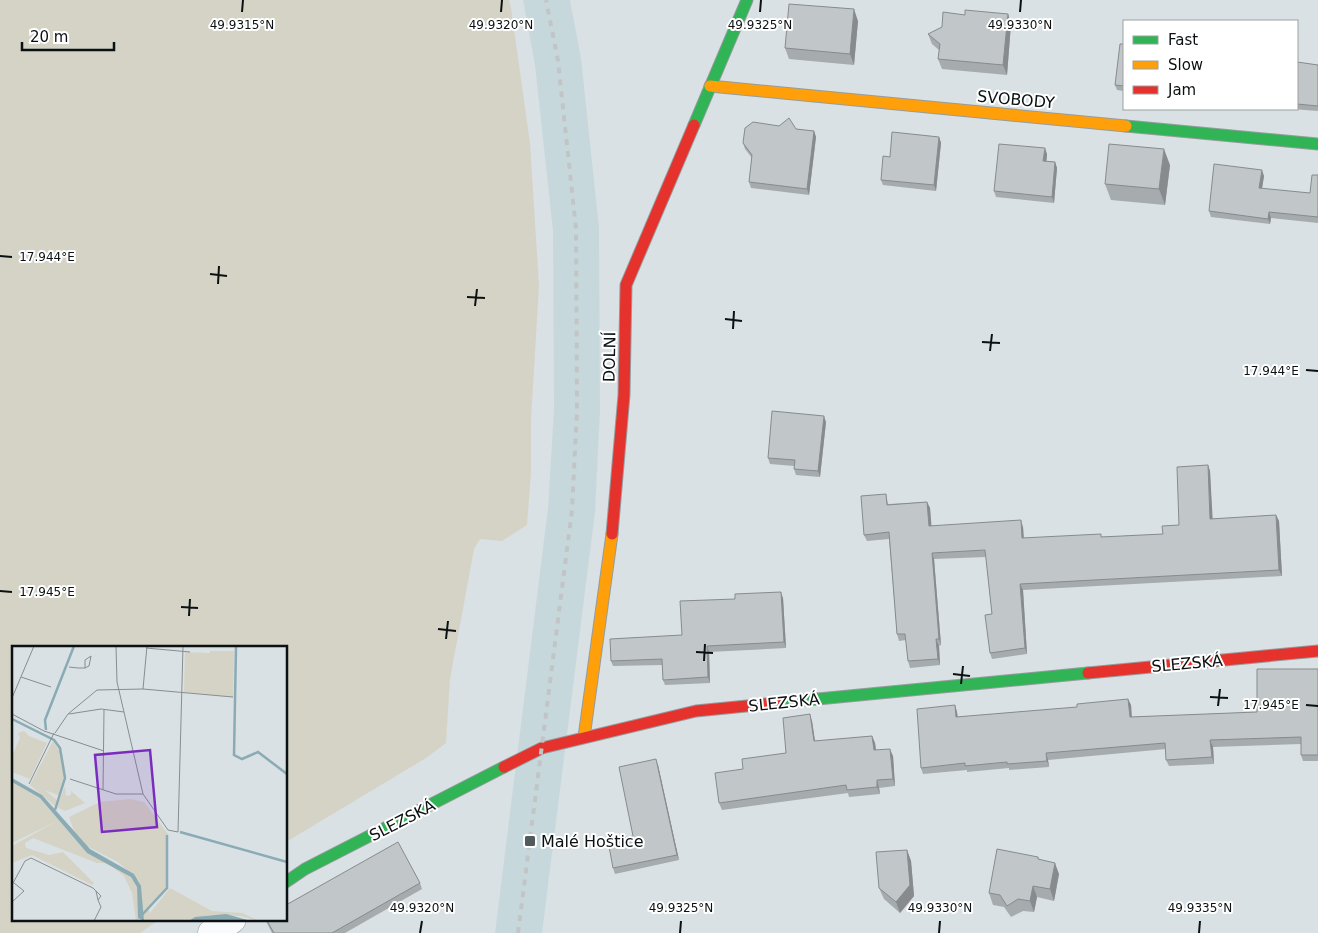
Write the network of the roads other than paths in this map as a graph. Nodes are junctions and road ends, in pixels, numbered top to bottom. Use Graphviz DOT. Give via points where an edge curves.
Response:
graph roads {
  1 [pos="747,0"];
  2 [pos="710,86"];
  3 [pos="1318,144"];
  4 [pos="1318,651"];
  5 [pos="584,737"];
  6 [pos="288,881"];
  7 [pos="231,920"];
  8 [pos="212,933"];
  1 -- 2 [label="street, DOLNÍ"];
  2 -- 3 [label="street, SVOBODY"];
  2 -- 5 [label="street, DOLNÍ" via="626,285 624,395 611,540"];
  4 -- 5 [label="street, SLEZSKÁ" via="696,711"];
  5 -- 6 [label="street, SLEZSKÁ" via="542,748"];
  7 -- 8 [label="street"];
}
